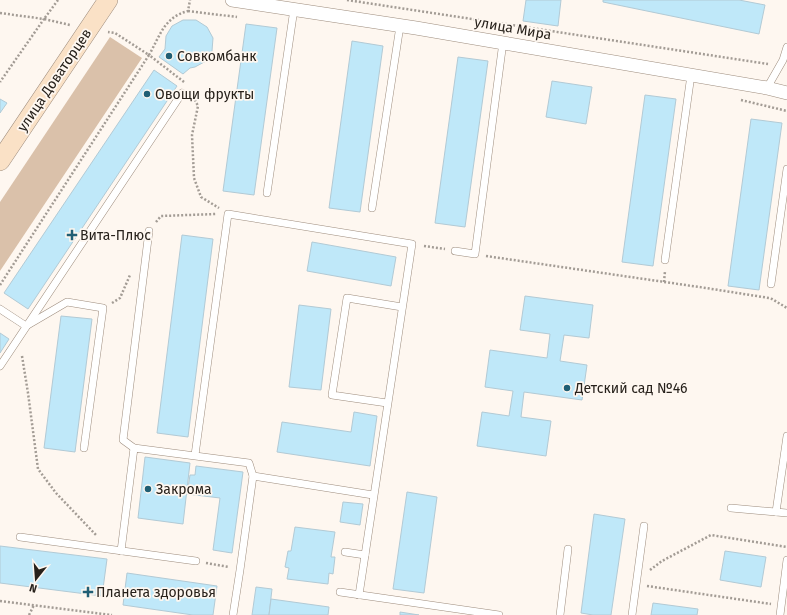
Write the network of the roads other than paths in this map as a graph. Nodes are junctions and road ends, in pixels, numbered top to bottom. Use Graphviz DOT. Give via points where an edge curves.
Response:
graph roads {
  1 [pos="108,0"];
  2 [pos="232,0"];
  3 [pos="294,9"];
  4 [pos="400,26"];
  5 [pos="503,42"];
  6 [pos="787,47"];
  7 [pos="690,74"];
  8 [pos="767,88"];
  9 [pos="182,93"];
  10 [pos="787,93"];
  11 [pos="0,161"];
  12 [pos="787,169"];
  13 [pos="267,193"];
  14 [pos="372,208"];
  15 [pos="149,231"];
  16 [pos="455,251"];
  17 [pos="665,260"];
  18 [pos="771,284"];
  19 [pos="402,307"];
  20 [pos="0,309"];
  21 [pos="26,326"];
  22 [pos="0,366"];
  23 [pos="387,403"];
  24 [pos="787,436"];
  25 [pos="84,448"];
  26 [pos="134,448"];
  27 [pos="195,455"];
  28 [pos="252,476"];
  29 [pos="373,494"];
  30 [pos="731,508"];
  31 [pos="776,512"];
  32 [pos="787,513"];
  33 [pos="644,526"];
  34 [pos="20,537"];
  35 [pos="568,549"];
  36 [pos="120,551"];
  37 [pos="345,552"];
  38 [pos="365,555"];
  39 [pos="787,560"];
  40 [pos="196,561"];
  41 [pos="340,592"];
  42 [pos="359,595"];
  43 [pos="233,615"];
  44 [pos="500,615"];
  45 [pos="560,615"];
  46 [pos="632,615"];
  47 [pos="780,615"];
  1 -- 11 [label="main road, улица Доваторцев"];
  2 -- 3 [label="street, улица Мира"];
  3 -- 4 [label="street, улица Мира"];
  3 -- 13 [label="lane"];
  4 -- 5 [label="street, улица Мира"];
  4 -- 14 [label="lane"];
  5 -- 7 [label="street, улица Мира"];
  5 -- 16 [label="lane" via="475,254"];
  6 -- 8 [label="lane" via="780,66"];
  7 -- 8 [label="street, улица Мира"];
  7 -- 17 [label="lane"];
  8 -- 10 [label="street, улица Мира"];
  9 -- 21 [label="lane"];
  12 -- 18 [label="lane"];
  15 -- 26 [label="lane" via="123,440"];
  19 -- 23 [label="lane"];
  19 -- 23 [label="lane" via="347,298 332,395"];
  19 -- 27 [label="lane" via="412,244 228,214"];
  20 -- 21 [label="lane"];
  21 -- 22 [label="lane"];
  21 -- 25 [label="lane" via="67,302 103,308"];
  23 -- 29 [label="lane"];
  24 -- 31 [label="lane"];
  26 -- 27 [label="lane"];
  26 -- 36 [label="lane"];
  27 -- 28 [label="lane" via="249,463"];
  28 -- 29 [label="lane"];
  28 -- 43 [label="lane"];
  29 -- 38 [label="lane"];
  30 -- 31 [label="lane"];
  31 -- 32 [label="lane"];
  33 -- 46 [label="lane"];
  34 -- 36 [label="lane"];
  35 -- 45 [label="lane"];
  36 -- 40 [label="lane"];
  37 -- 38 [label="lane"];
  38 -- 42 [label="lane"];
  39 -- 47 [label="lane"];
  41 -- 42 [label="lane"];
  42 -- 44 [label="lane"];
}
